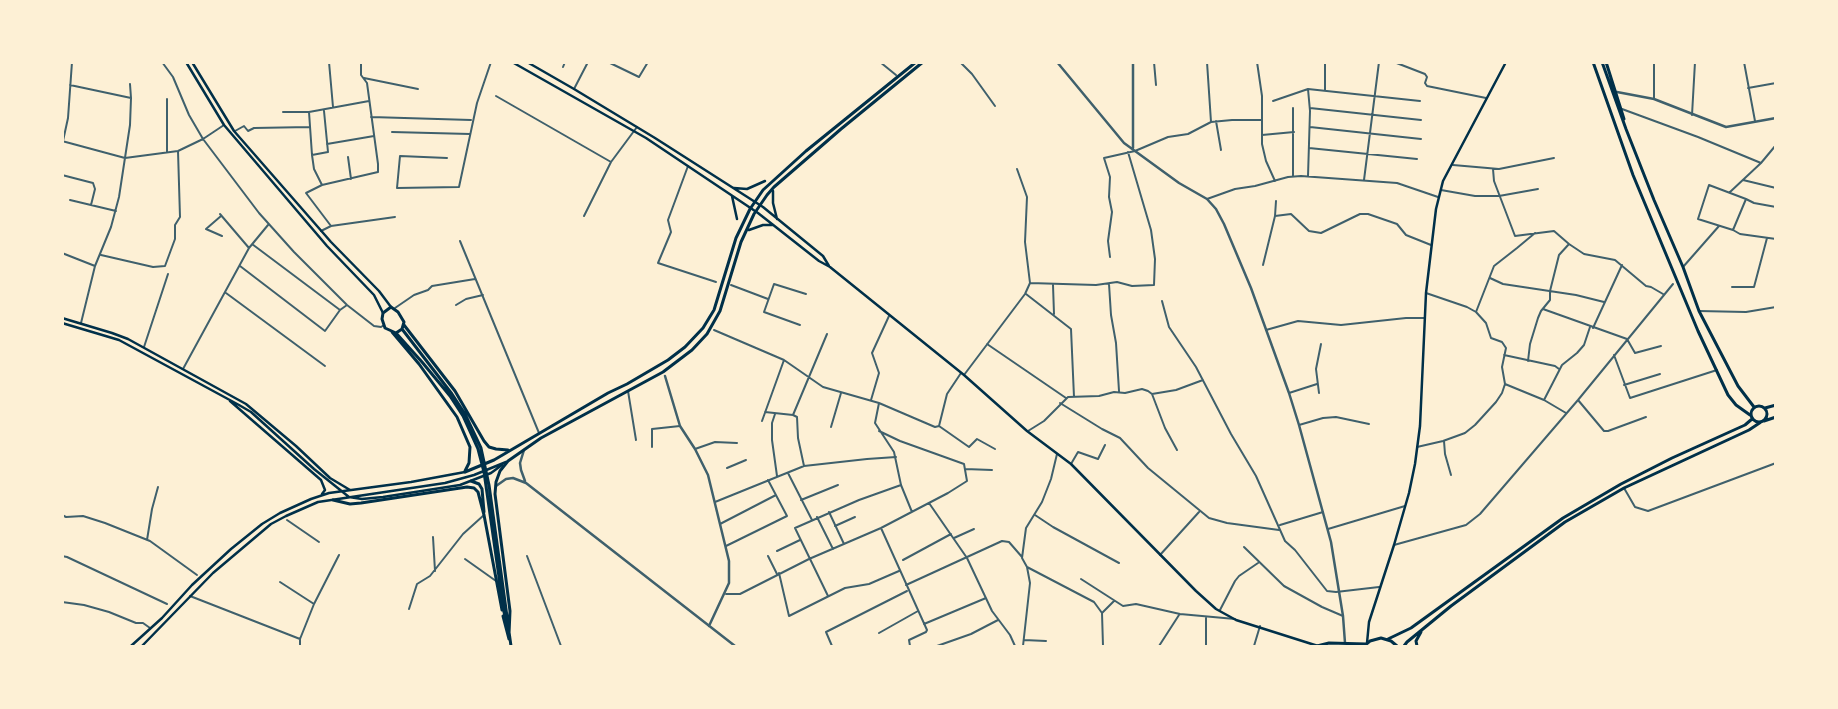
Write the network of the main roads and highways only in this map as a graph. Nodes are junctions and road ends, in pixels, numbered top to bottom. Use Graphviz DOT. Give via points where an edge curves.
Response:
graph roads {
  1 [pos="186,62"];
  2 [pos="192,62"];
  3 [pos="527,62"];
  4 [pos="916,62"];
  5 [pos="924,62"];
  6 [pos="1506,62"];
  7 [pos="1593,62"];
  8 [pos="1604,62"];
  9 [pos="512,63"];
  10 [pos="557,79"];
  11 [pos="554,86"];
  12 [pos="209,91"];
  13 [pos="205,94"];
  14 [pos="594,101"];
  15 [pos="591,107"];
  16 [pos="1626,129"];
  17 [pos="655,138"];
  18 [pos="653,142"];
  19 [pos="247,146"];
  20 [pos="243,149"];
  21 [pos="765,181"];
  22 [pos="733,188"];
  23 [pos="773,191"];
  24 [pos="732,195"];
  25 [pos="737,219"];
  26 [pos="778,220"];
  27 [pos="774,225"];
  28 [pos="749,230"];
  29 [pos="830,267"];
  30 [pos="393,308"];
  31 [pos="383,313"];
  32 [pos="62,318"];
  33 [pos="62,323"];
  34 [pos="404,325"];
  35 [pos="402,329"];
  36 [pos="394,332"];
  37 [pos="229,399"];
  38 [pos="1776,405"];
  39 [pos="1754,407"];
  40 [pos="1765,408"];
  41 [pos="1750,414"];
  42 [pos="1776,417"];
  43 [pos="1752,419"];
  44 [pos="1762,422"];
  45 [pos="469,425"];
  46 [pos="510,450"];
  47 [pos="508,461"];
  48 [pos="502,465"];
  49 [pos="465,472"];
  50 [pos="471,481"];
  51 [pos="350,490"];
  52 [pos="320,496"];
  53 [pos="333,500"];
  54 [pos="484,515"];
  55 [pos="1421,631"];
  56 [pos="510,634"];
  57 [pos="1388,639"];
  58 [pos="510,644"];
  59 [pos="1366,644"];
  60 [pos="131,646"];
  61 [pos="142,646"];
  62 [pos="1318,646"];
  63 [pos="1397,646"];
  64 [pos="1404,646"];
  65 [pos="1417,646"];
  1 -- 13 [label="main road"];
  2 -- 12 [label="main road"];
  3 -- 10 [label="main road"];
  4 -- 46 [label="main road" via="770,184 750,209 736,238 714,310 685,347 668,360"];
  5 -- 47 [label="main road" via="774,187 754,214 741,242 720,310 707,334 692,350 663,372"];
  6 -- 59 [label="main road" via="1444,181 1439,197 1426,293 1417,446 1405,506 1369,622"];
  7 -- 41 [label="main road" via="1644,203 1698,331 1728,396"];
  8 -- 16 [label="main road"];
  8 -- 16 [label="main road"];
  9 -- 11 [label="main road"];
  10 -- 11 [label="main road"];
  10 -- 14 [label="main road"];
  11 -- 15 [label="main road"];
  12 -- 13 [label="main road"];
  12 -- 19 [label="main road"];
  13 -- 20 [label="main road"];
  14 -- 15 [label="main road"];
  14 -- 17 [label="main road"];
  15 -- 18 [label="main road"];
  16 -- 39 [label="main road" via="1699,311 1738,386"];
  17 -- 18 [label="main road"];
  17 -- 22 [label="main road"];
  18 -- 24 [label="main road"];
  19 -- 20 [label="main road"];
  19 -- 30 [label="main road"];
  20 -- 31 [label="main road" via="374,295"];
  21 -- 22 [label="main road" via="747,189"];
  22 -- 26 [label="main road"];
  23 -- 26 [label="main road" via="774,212"];
  24 -- 25 [label="main road"];
  24 -- 27 [label="main road"];
  26 -- 29 [label="main road" via="823,256"];
  27 -- 28 [label="main road"];
  27 -- 29 [label="main road"];
  29 -- 62 [label="main road" via="1071,464 1196,591 1220,611 1236,620"];
  30 -- 31 [label="main road"];
  30 -- 34 [label="main road" via="401,315"];
  31 -- 36 [label="main road" via="384,325"];
  32 -- 51 [label="main road" via="112,333 144,347 246,404 330,478"];
  33 -- 37 [label="main road" via="118,340"];
  34 -- 35 [label="main road"];
  34 -- 46 [label="main road" via="455,390 489,447"];
  35 -- 36 [label="main road"];
  35 -- 45 [label="main road" via="452,394"];
  36 -- 45 [label="main road" via="440,383"];
  36 -- 49 [label="main road" via="457,418 470,447"];
  37 -- 50 [label="main road" via="349,497 383,497"];
  37 -- 52 [label="main road" via="321,480 325,490"];
  38 -- 40 [label="main road"];
  39 -- 40 [label="main road"];
  39 -- 41 [label="main road"];
  40 -- 44 [label="main road" via="1767,415"];
  41 -- 43 [label="main road"];
  42 -- 44 [label="main road"];
  43 -- 44 [label="main road"];
  43 -- 57 [label="main road" via="1672,458 1563,518 1410,628"];
  44 -- 55 [label="main road" via="1624,488 1565,522"];
  45 -- 56 [label="main road" via="481,457"];
  46 -- 49 [label="main road"];
  47 -- 48 [label="main road"];
  47 -- 56 [label="main road" via="500,471 495,488"];
  48 -- 50 [label="main road"];
  48 -- 53 [label="main road" via="445,483"];
  49 -- 51 [label="main road"];
  50 -- 54 [label="main road" via="482,489"];
  51 -- 52 [label="main road"];
  52 -- 60 [label="main road" via="280,513 248,535"];
  53 -- 54 [label="main road" via="361,504 467,487 478,492"];
  53 -- 61 [label="main road" via="318,502 270,524 213,572"];
  54 -- 58 [label="main road"];
  55 -- 64 [label="main road"];
  55 -- 65 [label="main road"];
  56 -- 58 [label="main road"];
  57 -- 59 [label="main road" via="1377,638"];
  57 -- 63 [label="main road"];
  59 -- 62 [label="main road" via="1325,643"];
}
